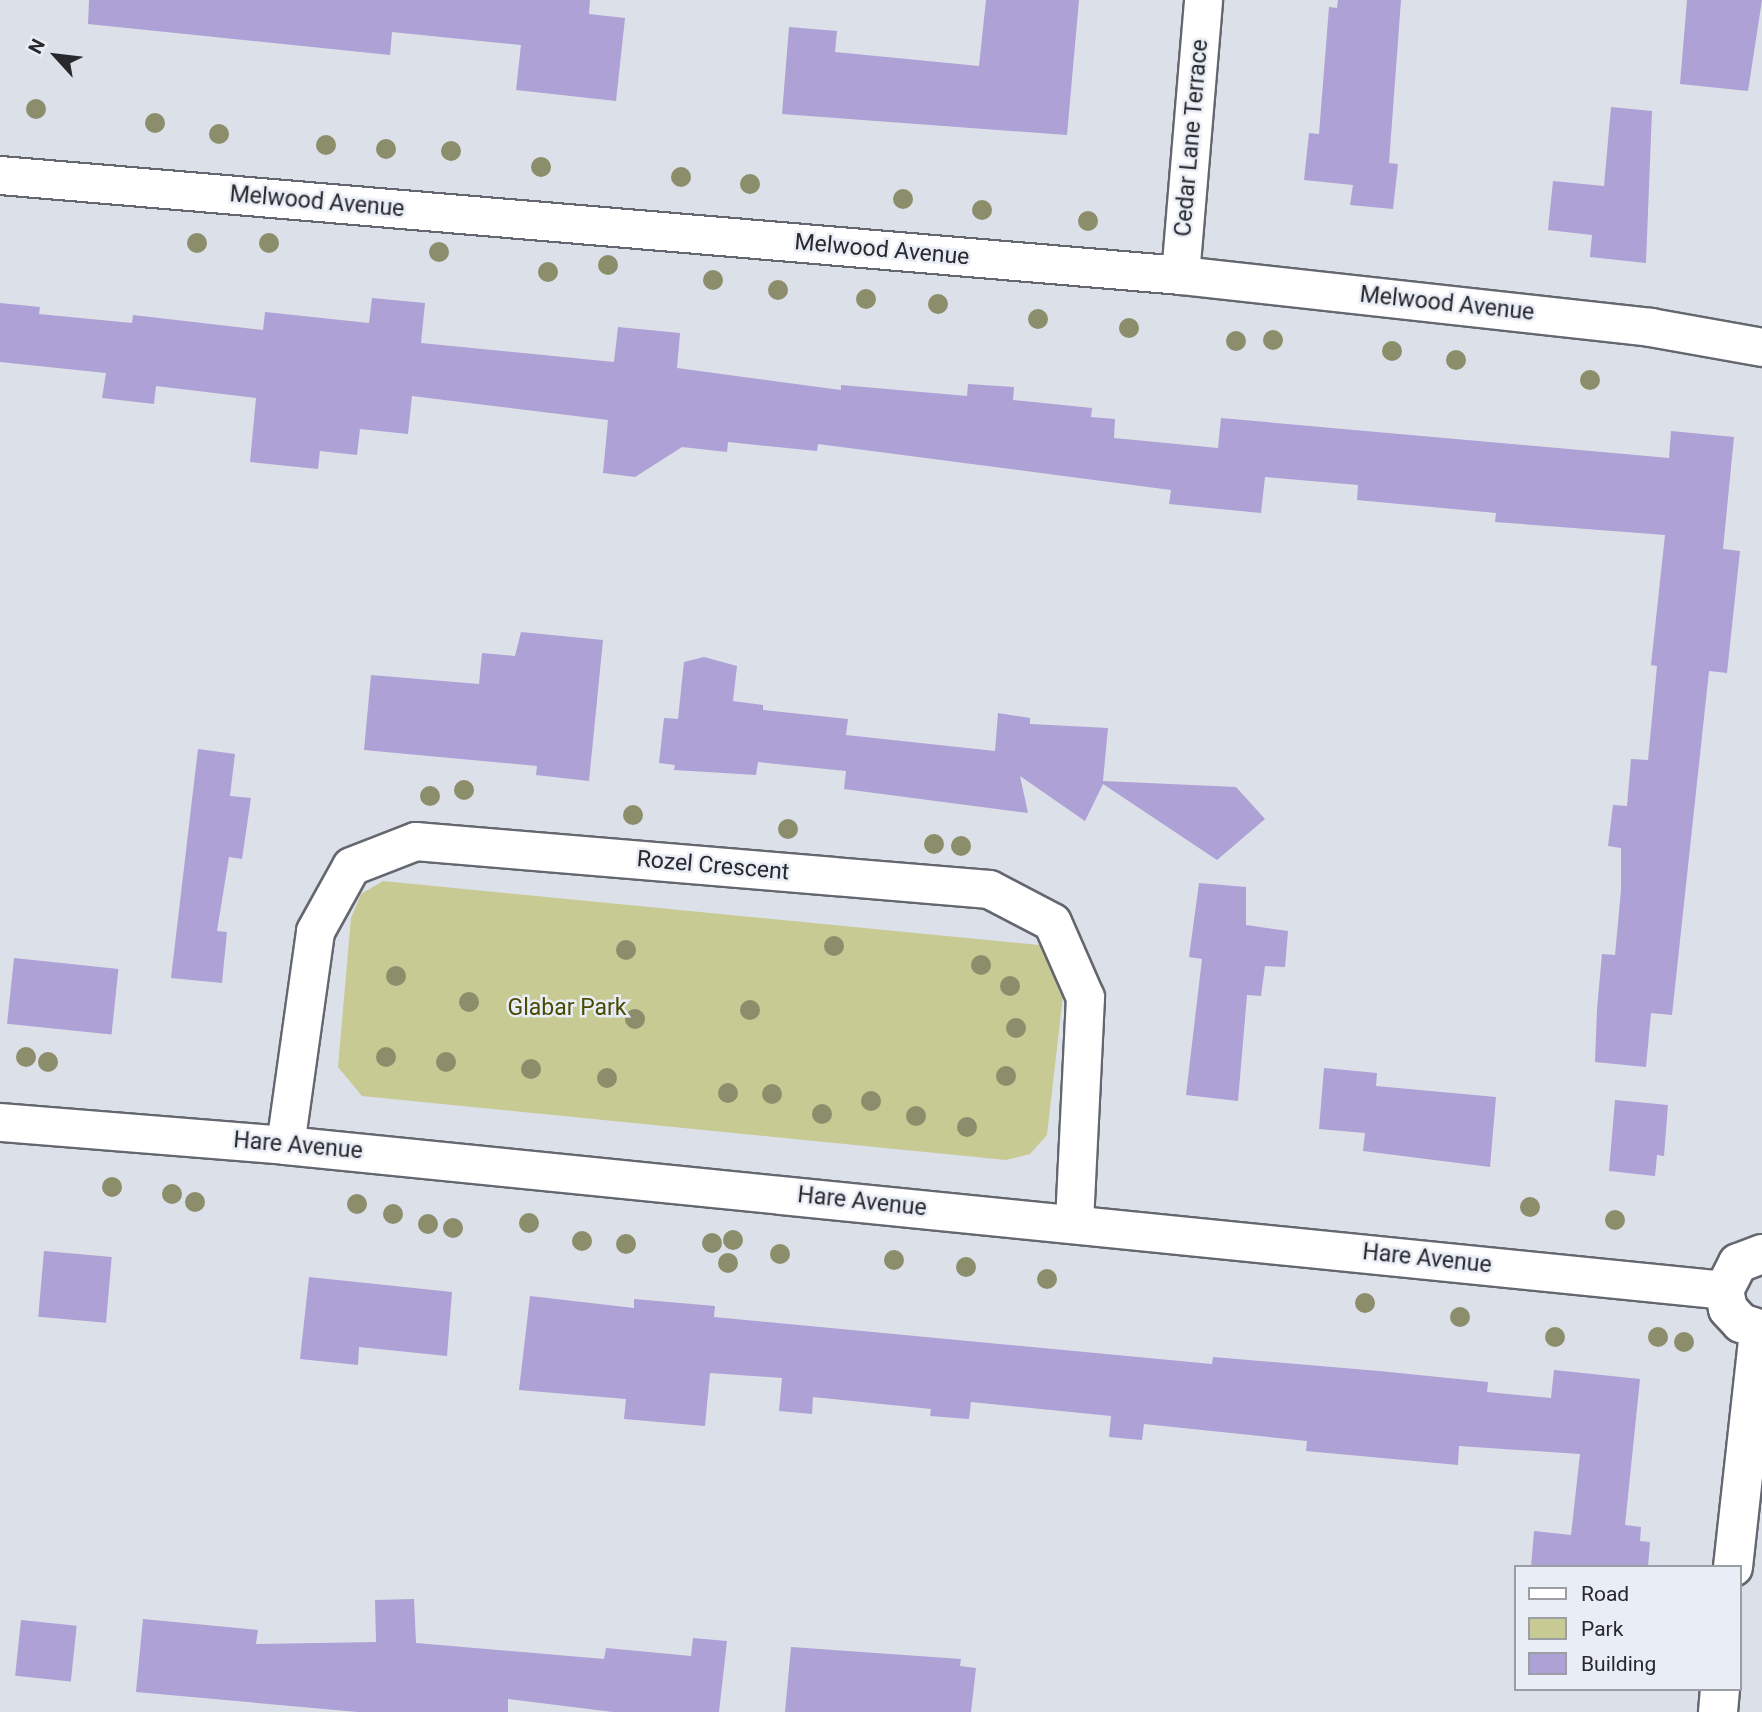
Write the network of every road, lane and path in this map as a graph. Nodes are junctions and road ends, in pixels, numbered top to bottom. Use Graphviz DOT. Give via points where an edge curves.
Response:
graph roads {
  1 [pos="1203,0"];
  2 [pos="0,175"];
  3 [pos="1180,275"];
  4 [pos="1762,347"];
  5 [pos="0,1122"];
  6 [pos="285,1144"];
  7 [pos="1074,1223"];
  8 [pos="1762,1254"];
  9 [pos="1724,1290"];
  10 [pos="1760,1330"];
  11 [pos="1734,1565"];
  12 [pos="1720,1691"];
  13 [pos="1718,1712"];
  1 -- 3 [label="street, Cedar Lane Terrace"];
  2 -- 3 [label="street, Melwood Avenue"];
  3 -- 4 [label="street, Melwood Avenue" via="1650,327"];
  5 -- 6 [label="street, Hare Avenue"];
  6 -- 7 [label="street, Hare Avenue"];
  6 -- 7 [label="street, Rozel Crescent" via="315,931 351,866 415,841 989,888 1052,922 1085,997"];
  7 -- 9 [label="street, Hare Avenue"];
  8 -- 9 [label="street" via="1738,1263"];
  9 -- 10 [label="street" via="1728,1309 1741,1323"];
  10 -- 11 [label="street"];
  12 -- 13 [label="street"];
}
